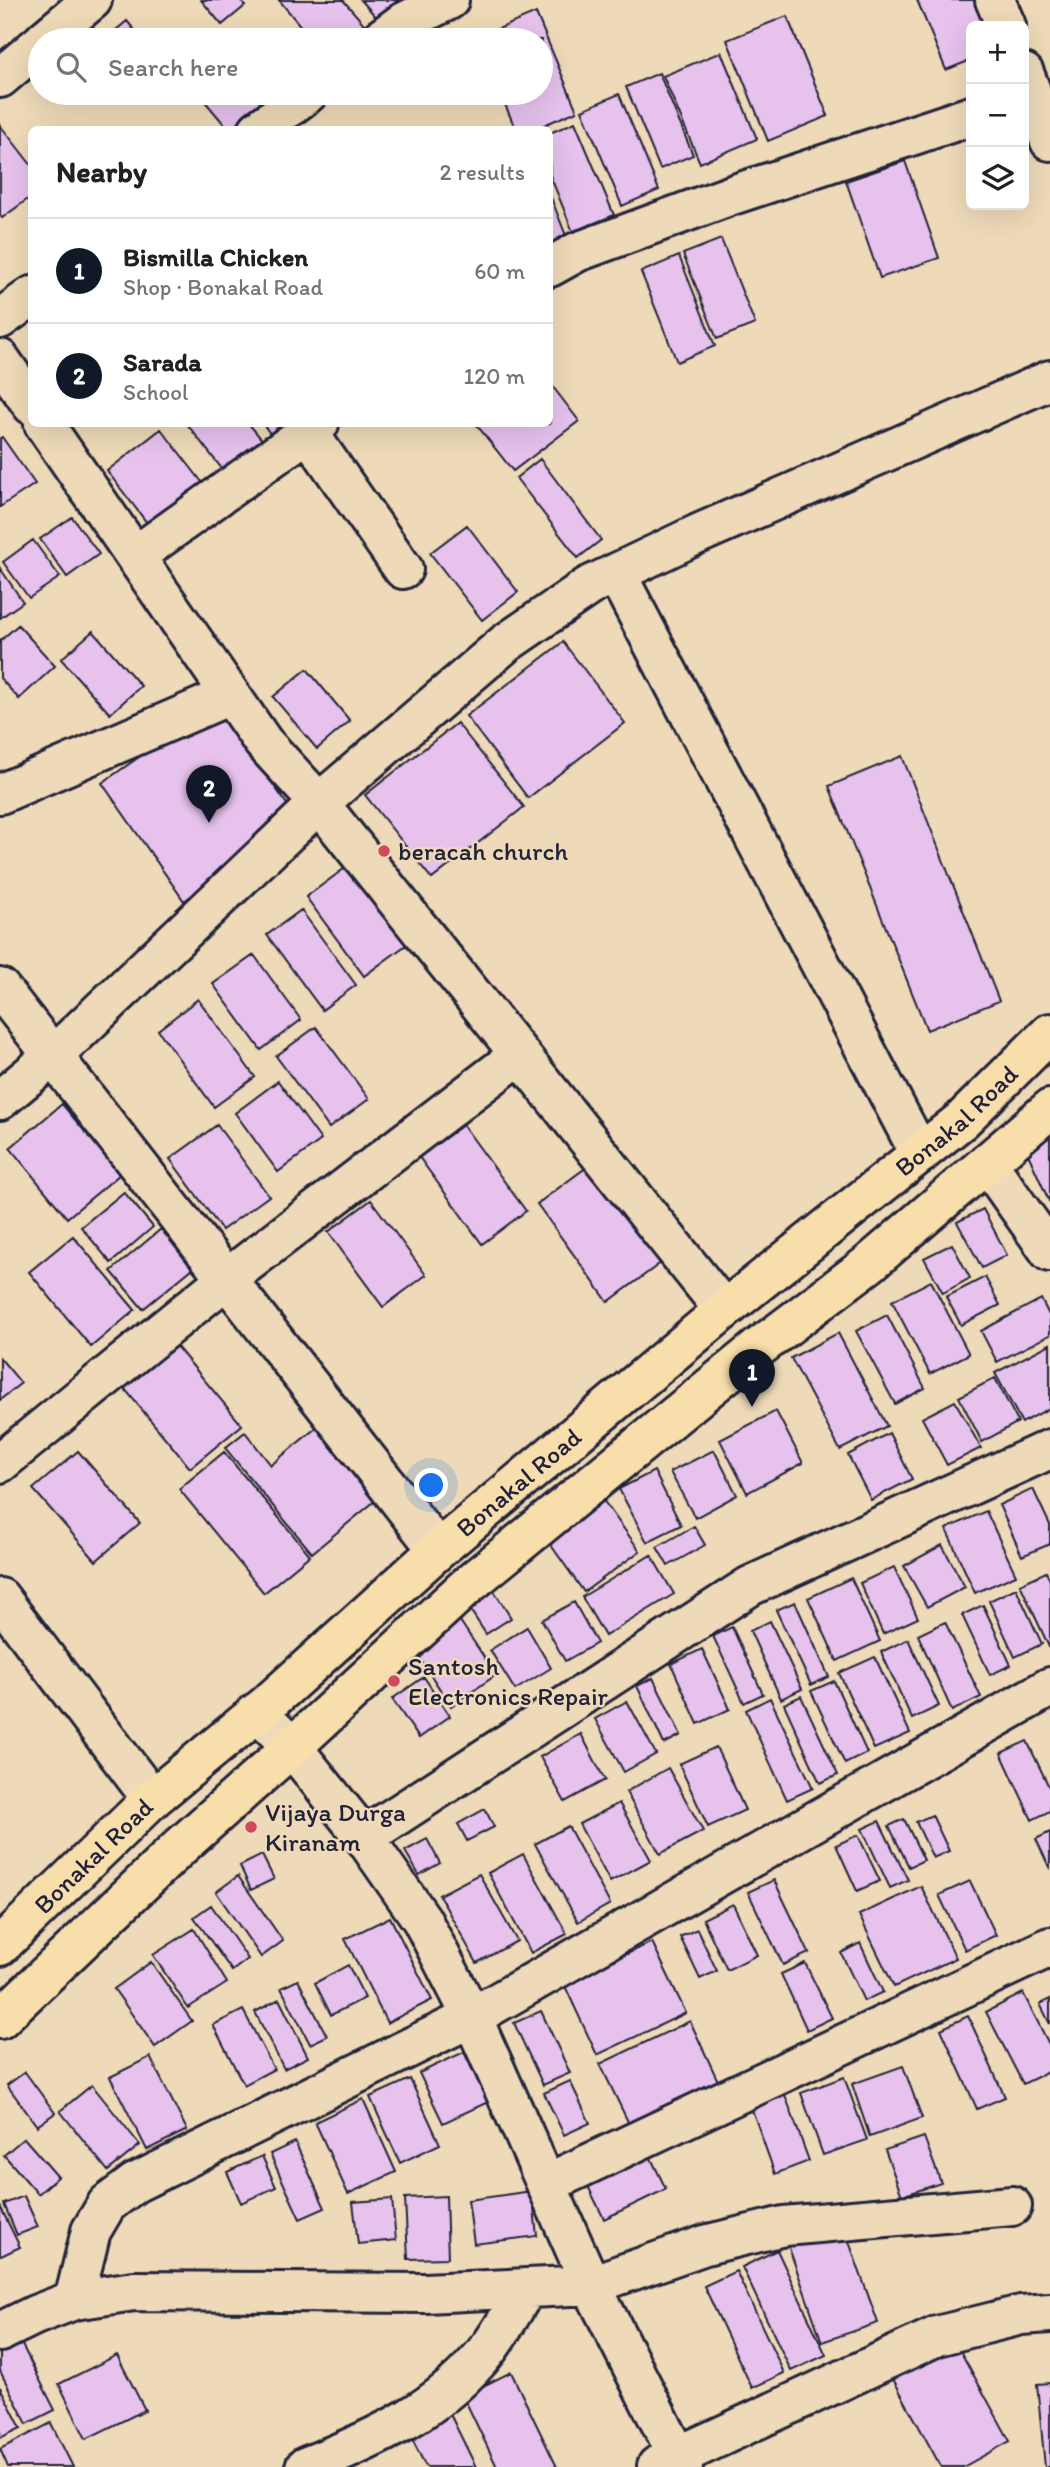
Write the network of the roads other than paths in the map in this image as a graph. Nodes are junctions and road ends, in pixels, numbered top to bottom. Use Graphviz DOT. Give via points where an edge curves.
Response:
graph roads {
  1 [pos="92,0"];
  2 [pos="449,0"];
  3 [pos="995,0"];
  4 [pos="1004,21"];
  5 [pos="58,28"];
  6 [pos="395,28"];
  7 [pos="28,54"];
  8 [pos="0,78"];
  9 [pos="1029,94"];
  10 [pos="292,105"];
  11 [pos="966,118"];
  12 [pos="263,126"];
  13 [pos="1050,141"];
  14 [pos="553,265"];
  15 [pos="28,299"];
  16 [pos="0,319"];
  17 [pos="0,359"];
  18 [pos="1050,380"];
  19 [pos="28,399"];
  20 [pos="46,427"];
  21 [pos="314,428"];
  22 [pos="135,556"];
  23 [pos="403,569"];
  24 [pos="616,573"];
  25 [pos="230,695"];
  26 [pos="0,794"];
  27 [pos="319,803"];
  28 [pos="0,988"];
  29 [pos="1050,1033"];
  30 [pos="54,1055"];
  31 [pos="519,1055"];
  32 [pos="0,1100"];
  33 [pos="1050,1109"];
  34 [pos="920,1154"];
  35 [pos="988,1164"];
  36 [pos="865,1197"];
  37 [pos="900,1237"];
  38 [pos="1050,1250"];
  39 [pos="225,1280"];
  40 [pos="724,1310"];
  41 [pos="1050,1449"];
  42 [pos="0,1463"];
  43 [pos="438,1550"];
  44 [pos="0,1598"];
  45 [pos="1050,1687"];
  46 [pos="257,1712"];
  47 [pos="292,1747"];
  48 [pos="152,1800"];
  49 [pos="364,1837"];
  50 [pos="0,1945"];
  51 [pos="1050,1947"];
  52 [pos="472,2017"];
  53 [pos="0,2019"];
  54 [pos="546,2184"];
  55 [pos="1012,2206"];
  56 [pos="591,2285"];
  57 [pos="527,2288"];
  58 [pos="74,2300"];
  59 [pos="1050,2313"];
  60 [pos="0,2332"];
  61 [pos="672,2463"];
  62 [pos="305,2467"];
  1 -- 5 [label="street"];
  2 -- 6 [label="street"];
  3 -- 4 [label="street"];
  7 -- 8 [label="street"];
  9 -- 13 [label="street"];
  10 -- 12 [label="street"];
  11 -- 14 [label="street" via="732,195 577,252"];
  15 -- 16 [label="street"];
  17 -- 19 [label="street"];
  18 -- 24 [label="street"];
  20 -- 22 [label="street"];
  21 -- 22 [label="street"];
  21 -- 23 [label="street"];
  22 -- 25 [label="street"];
  24 -- 27 [label="street" via="589,586 506,643"];
  24 -- 34 [label="street"];
  25 -- 26 [label="street"];
  25 -- 27 [label="street" via="264,742"];
  27 -- 30 [label="street"];
  27 -- 31 [label="street"];
  28 -- 30 [label="street"];
  29 -- 34 [label="main road, Bonakal Road"];
  30 -- 32 [label="street"];
  30 -- 39 [label="street"];
  31 -- 39 [label="street"];
  31 -- 40 [label="street"];
  33 -- 35 [label="main road, Bonakal Road"];
  34 -- 36 [label="main road, Bonakal Road"];
  35 -- 37 [label="main road, Bonakal Road"];
  35 -- 38 [label="street"];
  36 -- 37 [label="main road"];
  36 -- 40 [label="main road, Bonakal Road"];
  37 -- 47 [label="main road, Bonakal Road" via="468,1585"];
  39 -- 42 [label="street"];
  39 -- 43 [label="street"];
  40 -- 43 [label="main road, Bonakal Road"];
  41 -- 49 [label="street" via="750,1586"];
  43 -- 46 [label="main road, Bonakal Road"];
  44 -- 48 [label="street"];
  45 -- 52 [label="street"];
  46 -- 47 [label="street"];
  46 -- 48 [label="main road, Bonakal Road"];
  47 -- 49 [label="street"];
  47 -- 53 [label="main road, Bonakal Road"];
  48 -- 50 [label="main road, Bonakal Road"];
  49 -- 52 [label="street" via="422,1920"];
  51 -- 54 [label="street"];
  52 -- 54 [label="street"];
  52 -- 58 [label="street" via="135,2183 107,2204 92,2231"];
  54 -- 56 [label="street"];
  55 -- 56 [label="street" via="784,2226 705,2245"];
  56 -- 57 [label="street"];
  56 -- 61 [label="street"];
  57 -- 58 [label="street" via="411,2293 134,2291"];
  57 -- 62 [label="street" via="489,2348 453,2386 412,2419"];
  58 -- 60 [label="street"];
  59 -- 61 [label="street" via="1021,2315 937,2336"];
}
